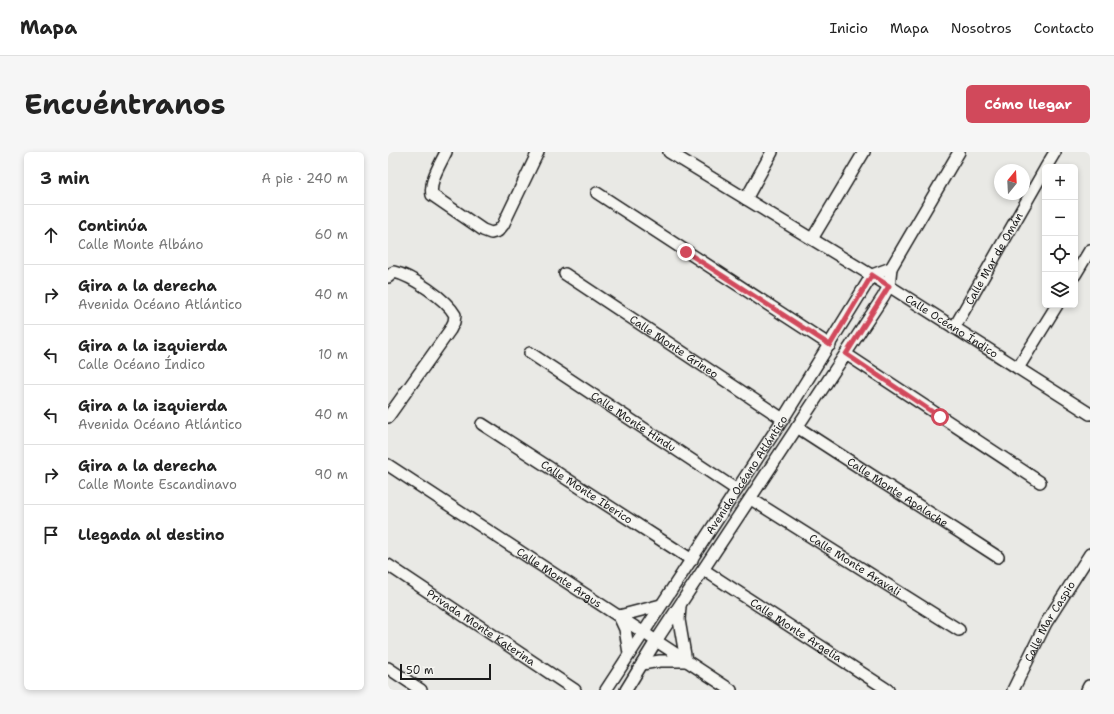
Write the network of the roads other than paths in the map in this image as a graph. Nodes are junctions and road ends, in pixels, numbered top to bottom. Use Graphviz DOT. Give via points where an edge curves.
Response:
graph roads {
  1 [pos="446,152"];
  2 [pos="538,152"];
  3 [pos="669,152"];
  4 [pos="772,152"];
  5 [pos="864,152"];
  6 [pos="959,152"];
  7 [pos="1055,152"];
  8 [pos="1048,164"];
  9 [pos="1042,175"];
  10 [pos="597,193"];
  11 [pos="746,199"];
  12 [pos="812,239"];
  13 [pos="1090,250"];
  14 [pos="891,268"];
  15 [pos="1077,272"];
  16 [pos="565,274"];
  17 [pos="872,275"];
  18 [pos="388,278"];
  19 [pos="889,286"];
  20 [pos="1055,308"];
  21 [pos="954,328"];
  22 [pos="830,345"];
  23 [pos="530,353"];
  24 [pos="846,354"];
  25 [pos="1018,368"];
  26 [pos="392,402"];
  27 [pos="1090,414"];
  28 [pos="388,417"];
  29 [pos="783,419"];
  30 [pos="482,424"];
  31 [pos="797,427"];
  32 [pos="388,465"];
  33 [pos="1040,482"];
  34 [pos="737,490"];
  35 [pos="751,499"];
  36 [pos="1090,554"];
  37 [pos="998,557"];
  38 [pos="692,560"];
  39 [pos="388,565"];
  40 [pos="704,570"];
  41 [pos="661,605"];
  42 [pos="680,606"];
  43 [pos="619,616"];
  44 [pos="959,630"];
  45 [pos="643,632"];
  46 [pos="656,641"];
  47 [pos="629,653"];
  48 [pos="686,661"];
  49 [pos="642,664"];
  50 [pos="388,668"];
  51 [pos="1090,686"];
  52 [pos="420,690"];
  53 [pos="574,690"];
  54 [pos="606,690"];
  55 [pos="626,690"];
  56 [pos="731,690"];
  57 [pos="888,690"];
  58 [pos="1013,690"];
  59 [pos="1087,690"];
  1 -- 2 [label="street" via="433,180 432,196 491,233 498,231 503,225"];
  3 -- 11 [label="street, Calle Océano Índico"];
  4 -- 11 [label="street"];
  5 -- 12 [label="street"];
  6 -- 14 [label="street, Avenida Océano Atlántico"];
  7 -- 8 [label="street, Calle Mar de Omán"];
  9 -- 21 [label="street, Calle Mar de Omán"];
  10 -- 22 [label="street"];
  11 -- 12 [label="street, Calle Océano Índico"];
  12 -- 17 [label="street, Calle Océano Índico"];
  13 -- 15 [label="street"];
  14 -- 17 [label="street"];
  14 -- 19 [label="street, Avenida Océano Atlántico"];
  16 -- 29 [label="street, Calle Monte Grineo"];
  17 -- 19 [label="street, Calle Océano Índico"];
  17 -- 22 [label="street, Avenida Océano Atlántico"];
  18 -- 26 [label="street" via="394,272 411,278 447,303 455,315 450,330"];
  19 -- 21 [label="street, Calle Océano Índico"];
  19 -- 24 [label="street, Avenida Océano Atlántico"];
  20 -- 25 [label="street"];
  21 -- 25 [label="street, Calle Océano Índico"];
  22 -- 29 [label="street, Avenida Océano Atlántico"];
  23 -- 34 [label="street, Calle Monte Hindu"];
  24 -- 31 [label="street, Avenida Océano Atlántico"];
  24 -- 33 [label="street"];
  25 -- 27 [label="street, Calle Océano Índico"];
  26 -- 28 [label="street"];
  29 -- 34 [label="street, Avenida Océano Atlántico"];
  30 -- 38 [label="street, Calle Monte Iberico"];
  31 -- 35 [label="street, Avenida Océano Atlántico"];
  31 -- 37 [label="street, Calle Monte Apalache"];
  32 -- 43 [label="street, Calle Monte Argus"];
  34 -- 38 [label="street, Avenida Océano Atlántico"];
  35 -- 40 [label="street, Avenida Océano Atlántico"];
  35 -- 44 [label="street, Calle Monte Aravali"];
  36 -- 58 [label="street, Calle Mar Caspio" via="1046,623"];
  38 -- 41 [label="street, Avenida Océano Atlántico"];
  39 -- 53 [label="street, Privada Monte Katerina"];
  40 -- 42 [label="street, Avenida Océano Atlántico"];
  40 -- 57 [label="street, Calle Monte Argelia"];
  41 -- 43 [label="street"];
  41 -- 45 [label="street, Avenida Océano Atlántico"];
  42 -- 46 [label="street, Avenida Océano Atlántico"];
  42 -- 48 [label="street"];
  43 -- 45 [label="street, Calle Monte Argus"];
  43 -- 47 [label="street" via="625,629"];
  45 -- 46 [label="street, Calle Monte Argus"];
  45 -- 47 [label="street, Avenida Océano Atlántico"];
  46 -- 48 [label="street, Calle Monte Argus"];
  46 -- 49 [label="street, Avenida Océano Atlántico"];
  47 -- 54 [label="street, Avenida Océano Atlántico"];
  48 -- 49 [label="street"];
  48 -- 56 [label="street, Calle Monte Argus"];
  49 -- 55 [label="street, Avenida Océano Atlántico"];
  50 -- 52 [label="street"];
  51 -- 59 [label="street"];
}
